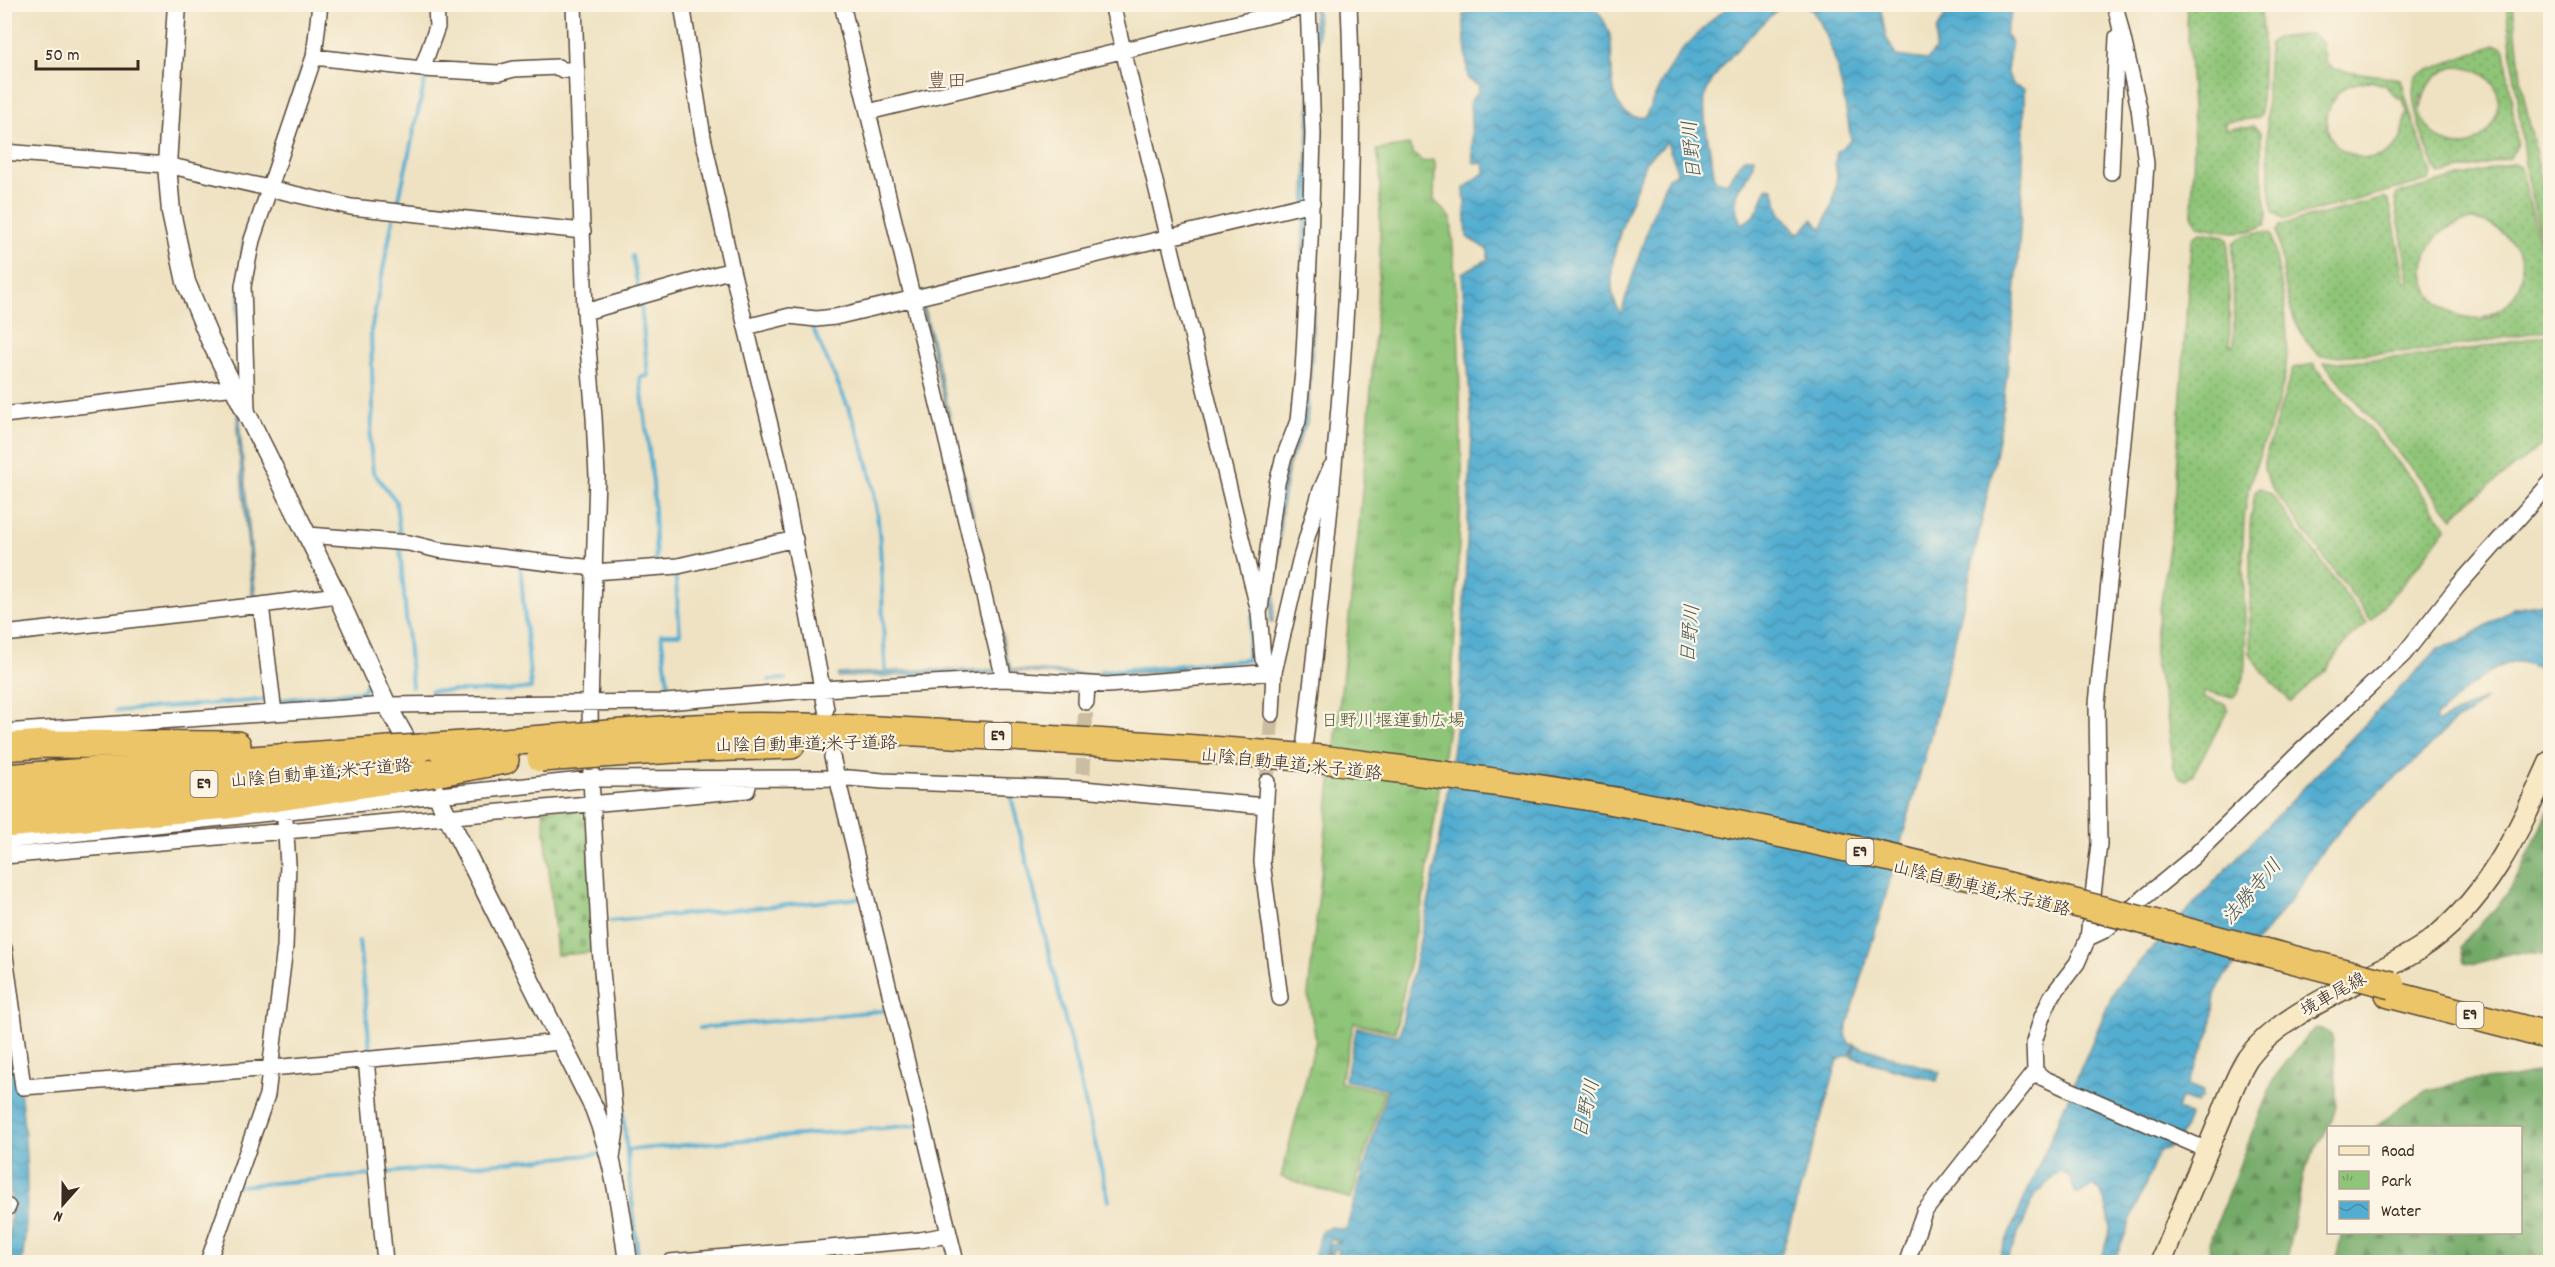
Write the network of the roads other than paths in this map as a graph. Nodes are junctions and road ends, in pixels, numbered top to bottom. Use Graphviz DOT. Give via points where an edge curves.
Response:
graph roads {
  1 [pos="177,4"];
  2 [pos="320,4"];
  3 [pos="436,4"];
  4 [pos="574,4"];
  5 [pos="682,4"];
  6 [pos="842,4"];
  7 [pos="1112,4"];
  8 [pos="1349,4"];
  9 [pos="2115,4"];
  10 [pos="1308,5"];
  11 [pos="2118,20"];
  12 [pos="1123,51"];
  13 [pos="314,57"];
  14 [pos="422,69"];
  15 [pos="577,70"];
  16 [pos="868,112"];
  17 [pos="4,152"];
  18 [pos="167,165"];
  19 [pos="2111,172"];
  20 [pos="269,188"];
  21 [pos="1312,203"];
  22 [pos="583,231"];
  23 [pos="1169,237"];
  24 [pos="732,270"];
  25 [pos="913,299"];
  26 [pos="585,312"];
  27 [pos="751,325"];
  28 [pos="240,398"];
  29 [pos="4,415"];
  30 [pos="1337,454"];
  31 [pos="2550,483"];
  32 [pos="308,535"];
  33 [pos="795,539"];
  34 [pos="593,570"];
  35 [pos="337,595"];
  36 [pos="261,605"];
  37 [pos="1259,612"];
  38 [pos="4,634"];
  39 [pos="1274,672"];
  40 [pos="1004,680"];
  41 [pos="1087,684"];
  42 [pos="822,688"];
  43 [pos="1086,702"];
  44 [pos="387,705"];
  45 [pos="590,705"];
  46 [pos="826,709"];
  47 [pos="274,713"];
  48 [pos="1272,714"];
  49 [pos="4,732"];
  50 [pos="4,747"];
  51 [pos="1315,755"];
  52 [pos="832,757"];
  53 [pos="2550,762"];
  54 [pos="843,777"];
  55 [pos="4,778"];
  56 [pos="750,778"];
  57 [pos="591,779"];
  58 [pos="426,782"];
  59 [pos="1267,782"];
  60 [pos="4,800"];
  61 [pos="592,804"];
  62 [pos="1265,806"];
  63 [pos="286,823"];
  64 [pos="4,824"];
  65 [pos="4,842"];
  66 [pos="4,856"];
  67 [pos="2088,938"];
  68 [pos="4,948"];
  69 [pos="2391,989"];
  70 [pos="1280,998"];
  71 [pos="2550,1027"];
  72 [pos="2550,1036"];
  73 [pos="561,1042"];
  74 [pos="366,1059"];
  75 [pos="266,1069"];
  76 [pos="2039,1074"];
  77 [pos="2200,1147"];
  78 [pos="612,1158"];
  79 [pos="948,1235"];
  80 [pos="2170,1240"];
  81 [pos="208,1263"];
  82 [pos="385,1263"];
  83 [pos="628,1263"];
  84 [pos="670,1263"];
  85 [pos="956,1263"];
  86 [pos="1907,1263"];
  87 [pos="2161,1263"];
  88 [pos="2175,1263"];
  1 -- 18 [label="street"];
  2 -- 13 [label="street"];
  3 -- 14 [label="street" via="437,27"];
  4 -- 15 [label="street"];
  5 -- 24 [label="street" via="702,137"];
  6 -- 16 [label="street"];
  7 -- 12 [label="street"];
  8 -- 30 [label="street" via="1350,195"];
  9 -- 11 [label="street"];
  10 -- 12 [label="street"];
  10 -- 21 [label="street"];
  11 -- 19 [label="street"];
  11 -- 67 [label="street" via="2139,108 2146,164 2136,310 2097,704 2099,844"];
  12 -- 16 [label="street"];
  12 -- 23 [label="street"];
  13 -- 14 [label="street"];
  13 -- 20 [label="street"];
  14 -- 15 [label="street" via="499,73 514,69"];
  15 -- 22 [label="street"];
  16 -- 25 [label="street"];
  17 -- 18 [label="street"];
  18 -- 20 [label="street"];
  18 -- 28 [label="street" via="171,212 186,282"];
  20 -- 22 [label="street" via="351,207"];
  20 -- 28 [label="street" via="252,240 243,286"];
  21 -- 23 [label="street"];
  21 -- 37 [label="street" via="1299,417 1277,483"];
  22 -- 26 [label="street"];
  23 -- 25 [label="street"];
  23 -- 37 [label="street"];
  24 -- 26 [label="street"];
  24 -- 27 [label="street"];
  25 -- 27 [label="street" via="835,317 790,316"];
  25 -- 40 [label="street"];
  26 -- 34 [label="street" via="597,476"];
  27 -- 33 [label="street"];
  28 -- 29 [label="street"];
  28 -- 32 [label="street"];
  30 -- 39 [label="street" via="1321,490 1300,561"];
  30 -- 51 [label="street"];
  31 -- 67 [label="street" via="2396,662 2193,858 2114,923"];
  32 -- 34 [label="street" via="409,543"];
  32 -- 35 [label="street"];
  33 -- 34 [label="street" via="678,566"];
  33 -- 42 [label="street"];
  34 -- 45 [label="street"];
  35 -- 36 [label="street"];
  35 -- 44 [label="street"];
  36 -- 38 [label="street"];
  36 -- 47 [label="street"];
  37 -- 39 [label="street" via="1263,658"];
  39 -- 41 [label="street"];
  39 -- 48 [label="street"];
  40 -- 41 [label="street"];
  40 -- 42 [label="street"];
  41 -- 43 [label="street"];
  42 -- 45 [label="street"];
  42 -- 46 [label="street"];
  44 -- 45 [label="street"];
  44 -- 47 [label="street"];
  44 -- 58 [label="street"];
  45 -- 57 [label="street"];
  47 -- 49 [label="street"];
  50 -- 58 [label="highway" via="353,743"];
  51 -- 58 [label="highway, 山陰自動車道;米子道路 / E9, bridge" via="1200,757 675,739 522,753"];
  51 -- 69 [label="highway, 山陰自動車道;米子道路 / E9" via="1785,842"];
  52 -- 54 [label="street"];
  53 -- 77 [label="main road, 境車尾線" via="2492,875 2458,916 2421,947 2319,1002 2278,1029 2248,1058"];
  54 -- 56 [label="street"];
  54 -- 62 [label="street" via="883,781 1083,781"];
  54 -- 79 [label="street"];
  55 -- 58 [label="highway, 山陰自動車道;米子道路 / E9"];
  56 -- 57 [label="street"];
  56 -- 61 [label="street" via="747,790"];
  57 -- 58 [label="street"];
  57 -- 61 [label="street"];
  58 -- 60 [label="highway, 山陰自動車道;米子道路 / E9"];
  58 -- 61 [label="street"];
  58 -- 63 [label="street"];
  58 -- 63 [label="street"];
  58 -- 64 [label="highway" via="228,805"];
  58 -- 73 [label="street"];
  59 -- 62 [label="street"];
  61 -- 78 [label="street" via="616,1130"];
  62 -- 70 [label="street" via="1262,862"];
  63 -- 65 [label="street"];
  63 -- 66 [label="street"];
  63 -- 75 [label="street" via="285,947"];
  67 -- 76 [label="street" via="2077,963 2051,997 2042,1017 2034,1042"];
  68 -- 75 [label="street" via="23,1087"];
  69 -- 71 [label="highway, 山陰自動車道;米子道路 / E9"];
  69 -- 72 [label="highway, 山陰自動車道;米子道路 / E9"];
  73 -- 74 [label="street"];
  73 -- 78 [label="street" via="594,1108"];
  74 -- 75 [label="street"];
  74 -- 82 [label="street"];
  75 -- 81 [label="street" via="263,1112"];
  76 -- 77 [label="street"];
  76 -- 86 [label="street" via="1924,1212"];
  77 -- 80 [label="main road, 境車尾線"];
  78 -- 83 [label="street"];
  79 -- 84 [label="street"];
  79 -- 85 [label="street"];
  80 -- 87 [label="main road, 境車尾線"];
  80 -- 88 [label="street"];
}
